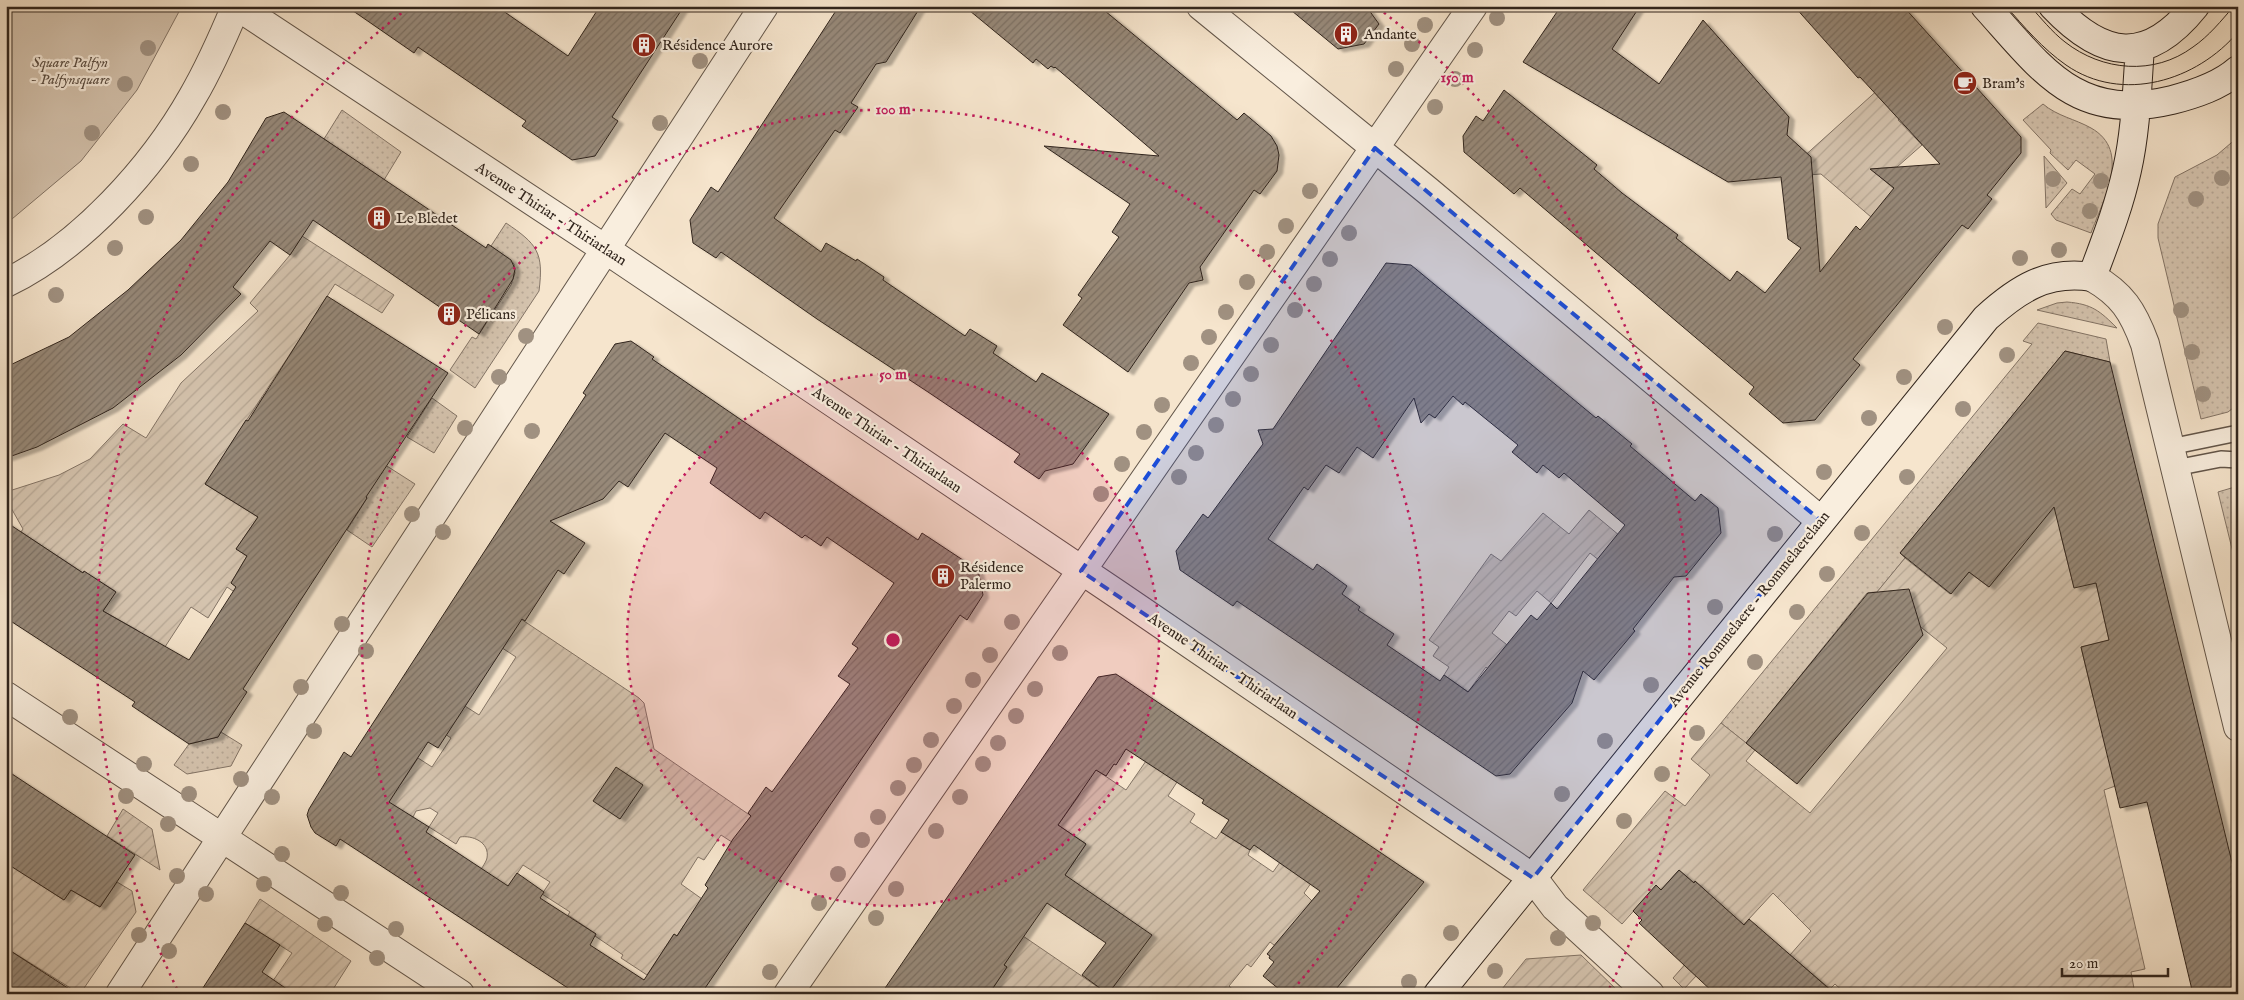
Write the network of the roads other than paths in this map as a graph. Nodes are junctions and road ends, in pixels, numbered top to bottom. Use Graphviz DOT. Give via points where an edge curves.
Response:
graph roads {
  1 [pos="237,6"];
  2 [pos="764,6"];
  3 [pos="1201,6"];
  4 [pos="1473,6"];
  5 [pos="1985,6"];
  6 [pos="2053,6"];
  7 [pos="2195,6"];
  8 [pos="2140,47"];
  9 [pos="2238,70"];
  10 [pos="2135,105"];
  11 [pos="1375,148"];
  12 [pos="605,249"];
  13 [pos="2092,276"];
  14 [pos="6,283"];
  15 [pos="2238,433"];
  16 [pos="2172,458"];
  17 [pos="2238,460"];
  18 [pos="1820,520"];
  19 [pos="1081,571"];
  20 [pos="6,696"];
  21 [pos="2238,727"];
  22 [pos="222,837"];
  23 [pos="1533,878"];
  24 [pos="120,994"];
  25 [pos="460,994"];
  26 [pos="788,994"];
  27 [pos="1438,994"];
  28 [pos="1650,994"];
  1 -- 12 [label="street, Avenue Thiriar - Thiriarlaan"];
  1 -- 14 [label="street" via="212,60 169,134 146,164 86,226"];
  2 -- 12 [label="street"];
  3 -- 11 [label="street"];
  4 -- 11 [label="street"];
  5 -- 10 [label="street" via="2053,79 2069,90 2088,99"];
  6 -- 8 [label="street" via="2071,25 2093,40 2118,48"];
  7 -- 8 [label="street" via="2168,35"];
  8 -- 10 [label="street"];
  9 -- 10 [label="street" via="2205,89 2156,104"];
  10 -- 13 [label="street" via="2127,172"];
  11 -- 18 [label="street"];
  11 -- 19 [label="street"];
  12 -- 19 [label="street, Avenue Thiriar - Thiriarlaan"];
  12 -- 22 [label="street"];
  13 -- 16 [label="street" via="2111,288 2138,324"];
  13 -- 18 [label="street, Avenue Rommelaere - Rommelaerelaan" via="2052,277 2006,299 1986,318"];
  15 -- 16 [label="lane"];
  16 -- 17 [label="lane"];
  16 -- 21 [label="street"];
  18 -- 23 [label="street, Avenue Rommelaere - Rommelaerelaan"];
  19 -- 23 [label="street, Avenue Thiriar - Thiriarlaan"];
  19 -- 26 [label="street"];
  20 -- 22 [label="street"];
  22 -- 24 [label="street"];
  22 -- 25 [label="street"];
  23 -- 27 [label="street, Avenue Rommelaere - Rommelaerelaan"];
  23 -- 28 [label="street, Avenue Thiriar - Thiriarlaan" via="1555,907"];
}
